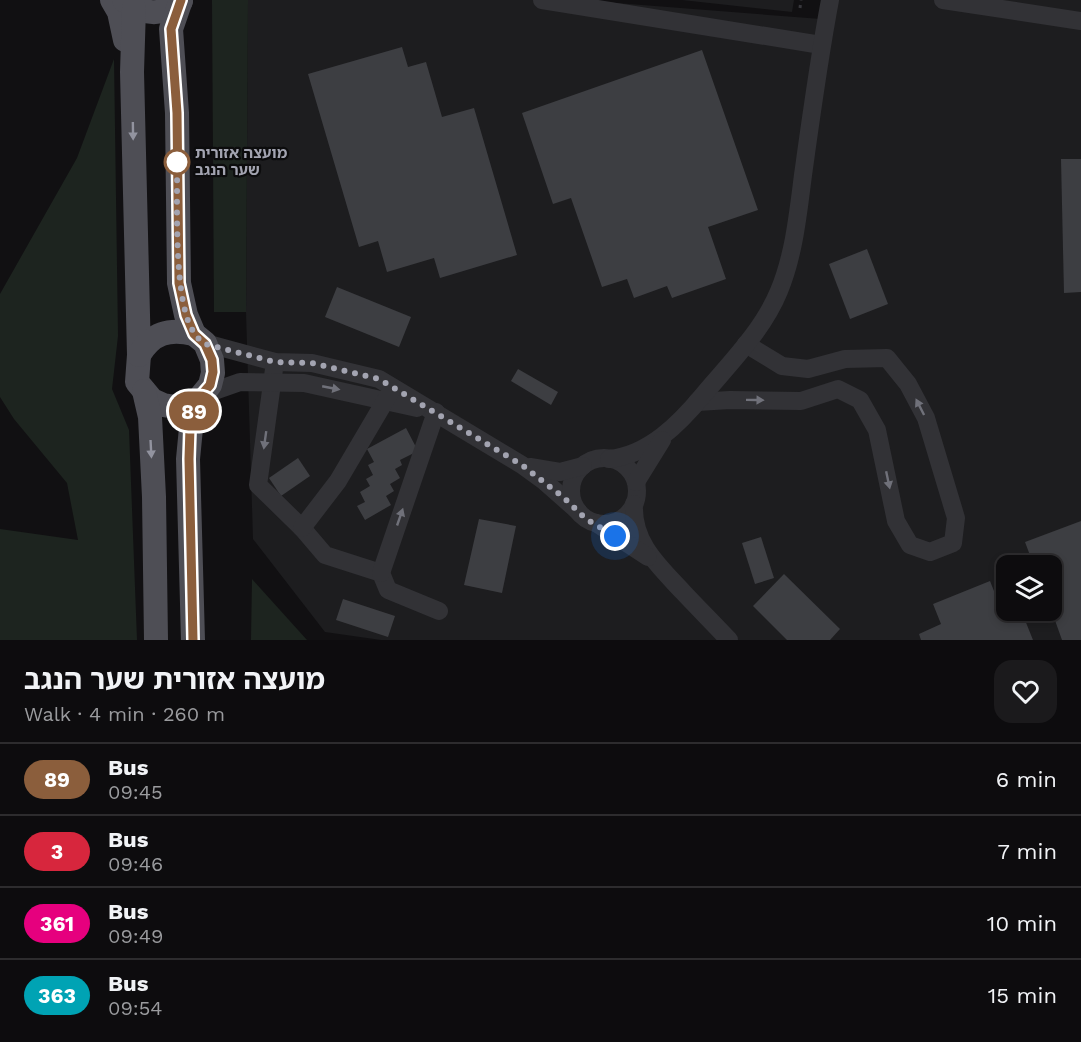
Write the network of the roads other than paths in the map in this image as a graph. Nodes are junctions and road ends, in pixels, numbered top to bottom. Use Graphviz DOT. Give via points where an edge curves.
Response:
graph roads {
  1 [pos="112,0"];
  2 [pos="181,0"];
  3 [pos="542,0"];
  4 [pos="830,0"];
  5 [pos="943,0"];
  6 [pos="129,4"];
  7 [pos="1081,21"];
  8 [pos="821,45"];
  9 [pos="132,72"];
  10 [pos="199,339"];
  11 [pos="746,344"];
  12 [pos="139,355"];
  13 [pos="275,362"];
  14 [pos="273,382"];
  15 [pos="144,391"];
  16 [pos="390,394"];
  17 [pos="200,398"];
  18 [pos="697,402"];
  19 [pos="436,412"];
  20 [pos="666,433"];
  21 [pos="609,459"];
  22 [pos="522,465"];
  23 [pos="583,466"];
  24 [pos="636,482"];
  25 [pos="634,504"];
  26 [pos="578,511"];
  27 [pos="596,523"];
  28 [pos="302,528"];
  29 [pos="652,560"];
  30 [pos="381,573"];
  31 [pos="439,611"];
  32 [pos="156,640"];
  33 [pos="193,640"];
  34 [pos="729,640"];
  1 -- 9 [label="main road" via="119,12"];
  2 -- 6 [label="main road" via="159,13 146,13"];
  2 -- 10 [label="main road" via="171,29 177,113 179,283 186,315"];
  3 -- 8 [label="street"];
  4 -- 8 [label="street"];
  5 -- 7 [label="street"];
  6 -- 9 [label="main road"];
  8 -- 11 [label="street" via="789,260 780,290"];
  9 -- 12 [label="main road, one-way"];
  10 -- 12 [label="main road" via="171,331 151,339"];
  10 -- 13 [label="street"];
  10 -- 17 [label="main road" via="212,360 213,372 210,385"];
  11 -- 18 [label="street"];
  18 -- 11 [label="street, one-way" via="801,401 838,389 860,400 877,430 896,521 910,545 930,552 953,543 956,518 926,418 908,384 887,358 845,360 808,369 782,366"];
  12 -- 15 [label="main road" via="137,382"];
  13 -- 14 [label="street"];
  13 -- 16 [label="street" via="312,363 379,379"];
  14 -- 16 [label="street, one-way"];
  14 -- 17 [label="street" via="240,382"];
  14 -- 28 [label="street, one-way" via="258,485"];
  15 -- 17 [label="main road" via="152,400 175,407"];
  15 -- 32 [label="main road, one-way" via="150,417"];
  16 -- 19 [label="street"];
  16 -- 28 [label="street" via="338,481"];
  17 -- 33 [label="main road" via="190,428 189,459"];
  18 -- 20 [label="street"];
  19 -- 22 [label="street"];
  30 -- 19 [label="street, one-way"];
  20 -- 21 [label="street" via="635,453"];
  20 -- 24 [label="street"];
  21 -- 23 [label="street" via="600,458"];
  21 -- 24 [label="street" via="626,466"];
  22 -- 23 [label="street" via="560,472"];
  22 -- 26 [label="street"];
  23 -- 26 [label="street" via="572,481 572,501"];
  24 -- 25 [label="street"];
  25 -- 27 [label="street" via="619,521"];
  25 -- 29 [label="street" via="636,528"];
  26 -- 27 [label="street"];
  27 -- 29 [label="street"];
  28 -- 30 [label="street" via="325,555"];
  29 -- 34 [label="street"];
  30 -- 31 [label="street" via="388,590"];
}
